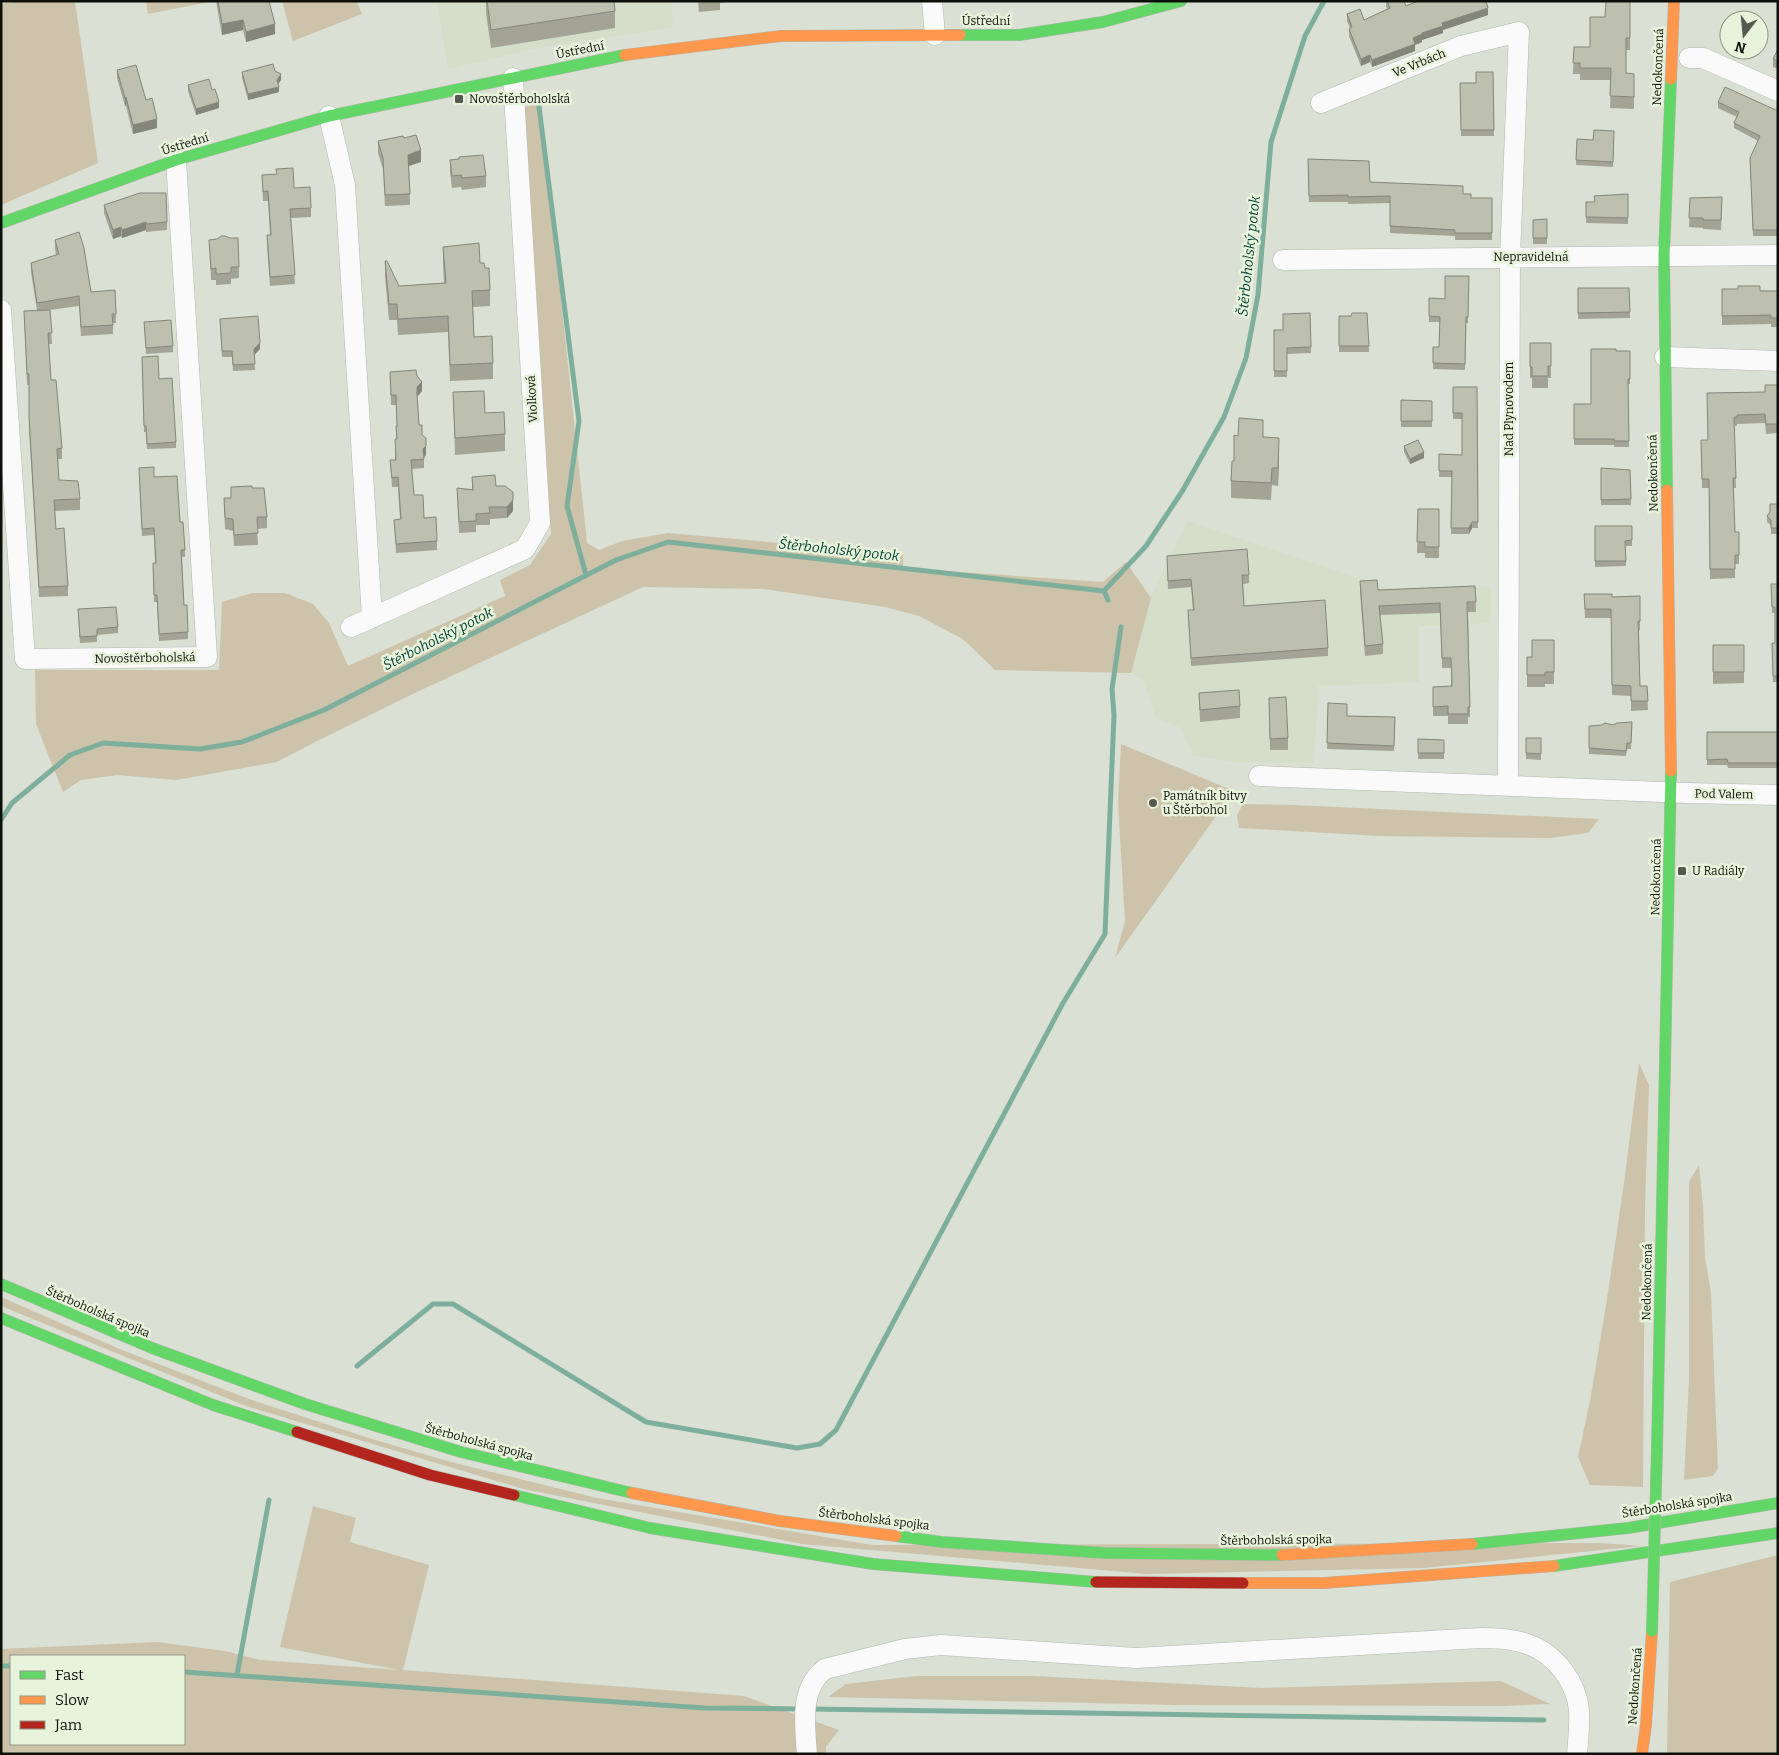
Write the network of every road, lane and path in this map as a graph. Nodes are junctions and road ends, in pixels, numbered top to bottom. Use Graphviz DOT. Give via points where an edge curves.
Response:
graph roads {
  1 [pos="932,1"];
  2 [pos="1674,1"];
  3 [pos="1179,2"];
  4 [pos="1519,32"];
  5 [pos="935,35"];
  6 [pos="1690,58"];
  7 [pos="513,78"];
  8 [pos="1778,91"];
  9 [pos="1322,102"];
  10 [pos="328,116"];
  11 [pos="176,160"];
  12 [pos="1,223"];
  13 [pos="1664,255"];
  14 [pos="1778,255"];
  15 [pos="1510,257"];
  16 [pos="1283,260"];
  17 [pos="1,310"];
  18 [pos="1665,357"];
  19 [pos="1778,361"];
  20 [pos="372,618"];
  21 [pos="351,627"];
  22 [pos="1259,776"];
  23 [pos="1508,785"];
  24 [pos="1671,793"];
  25 [pos="1778,795"];
  26 [pos="1,1284"];
  27 [pos="1,1318"];
  28 [pos="1778,1503"];
  29 [pos="1778,1533"];
  30 [pos="807,1754"];
  31 [pos="1577,1754"];
  32 [pos="1642,1754"];
  1 -- 5 [label="street"];
  2 -- 13 [label="main road, Nedokončená"];
  3 -- 5 [label="main road, Ústřední" via="1103,22 1019,35"];
  4 -- 9 [label="street, Ve Vrbách" via="1461,46"];
  4 -- 15 [label="street, Nad Plynovodem"];
  5 -- 7 [label="main road, Ústřední" via="781,36 632,54"];
  6 -- 8 [label="street" via="1703,58"];
  7 -- 10 [label="main road, Ústřední"];
  7 -- 20 [label="street, Violková" via="540,523 525,549"];
  10 -- 11 [label="main road, Ústřední"];
  10 -- 20 [label="street" via="345,185"];
  11 -- 12 [label="main road, Ústřední"];
  11 -- 17 [label="street, Novoštěrboholská" via="207,657 25,660"];
  13 -- 14 [label="street, Nepravidelná"];
  13 -- 15 [label="street, Nepravidelná"];
  13 -- 18 [label="main road, Nedokončená"];
  15 -- 16 [label="street, Nepravidelná"];
  15 -- 23 [label="street, Nad Plynovodem"];
  18 -- 19 [label="street"];
  18 -- 24 [label="main road, Nedokončená"];
  20 -- 21 [label="street, Violková"];
  22 -- 23 [label="street"];
  23 -- 24 [label="street"];
  24 -- 25 [label="street, Pod Valem"];
  24 -- 32 [label="main road, Nedokončená, bridge" via="1652,1631"];
  26 -- 28 [label="main road, Štěrboholská spojka" via="140,1345 314,1409 402,1436 661,1500 854,1531 1050,1550 1267,1555 1357,1552 1542,1538"];
  27 -- 29 [label="main road" via="127,1373 223,1410 360,1455 451,1482 619,1522 798,1555 1009,1578 1104,1583 1282,1585 1530,1570 1642,1556"];
  30 -- 31 [label="street" via="806,1708 811,1684 817,1675 825,1669 905,1649 941,1645 1136,1658 1481,1638 1503,1638 1531,1645 1564,1672 1574,1689 1579,1710"];
}
